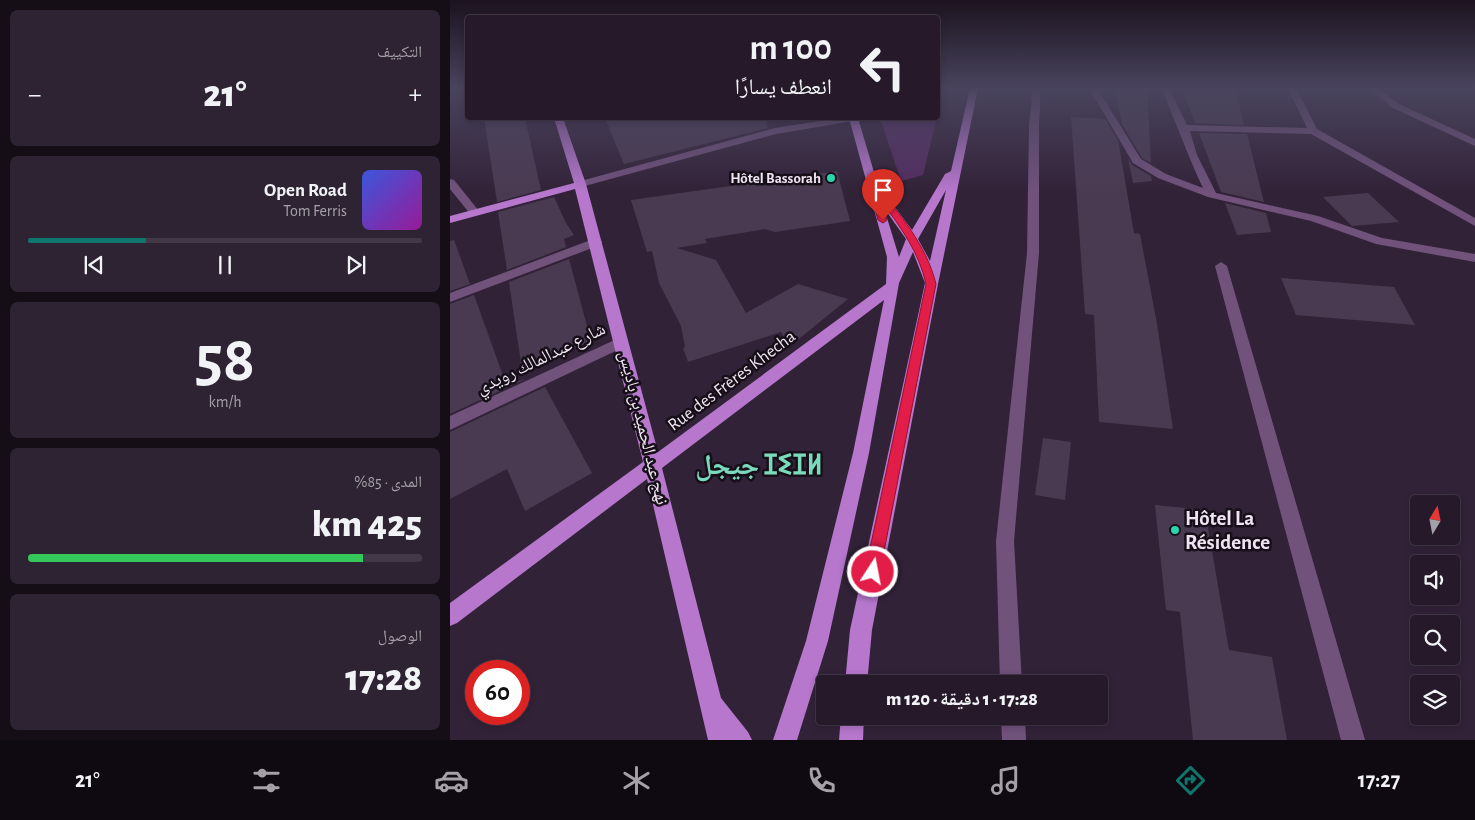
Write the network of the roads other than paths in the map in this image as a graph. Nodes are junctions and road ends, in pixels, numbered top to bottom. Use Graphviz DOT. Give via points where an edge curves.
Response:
graph roads {
  1 [pos="561,123"];
  2 [pos="828,123"];
  3 [pos="854,123"];
  4 [pos="966,123"];
  5 [pos="1036,123"];
  6 [pos="1114,123"];
  7 [pos="1181,123"];
  8 [pos="1309,123"];
  9 [pos="1431,123"];
  10 [pos="1184,128"];
  11 [pos="1313,131"];
  12 [pos="1475,143"];
  13 [pos="957,162"];
  14 [pos="450,182"];
  15 [pos="581,184"];
  16 [pos="872,184"];
  17 [pos="1212,195"];
  18 [pos="475,213"];
  19 [pos="450,220"];
  20 [pos="1475,223"];
  21 [pos="913,238"];
  22 [pos="596,242"];
  23 [pos="1475,258"];
  24 [pos="1221,266"];
  25 [pos="931,284"];
  26 [pos="893,286"];
  27 [pos="450,298"];
  28 [pos="621,342"];
  29 [pos="450,423"];
  30 [pos="653,465"];
  31 [pos="450,616"];
  32 [pos="857,675"];
  33 [pos="1012,675"];
  34 [pos="710,701"];
  35 [pos="852,725"];
  36 [pos="1013,725"];
  37 [pos="720,740"];
  38 [pos="740,740"];
  39 [pos="784,740"];
  40 [pos="851,740"];
  41 [pos="1014,740"];
  42 [pos="1353,740"];
  1 -- 15 [label="main road, نهج عبد الحميد بن باديس"];
  2 -- 15 [label="street" via="775,132"];
  3 -- 16 [label="main road"];
  4 -- 13 [label="main road"];
  5 -- 33 [label="street" via="1033,253 1005,541"];
  6 -- 17 [label="street" via="1137,161 1162,176"];
  7 -- 10 [label="street"];
  8 -- 11 [label="street"];
  9 -- 12 [label="street"];
  10 -- 11 [label="street"];
  10 -- 17 [label="street" via="1192,155"];
  11 -- 20 [label="street"];
  13 -- 21 [label="main road"];
  13 -- 25 [label="main road"];
  14 -- 18 [label="street"];
  15 -- 18 [label="main road"];
  15 -- 22 [label="main road, نهج عبد الحميد بن باديس"];
  16 -- 21 [label="main road"];
  16 -- 26 [label="main road" via="893,257"];
  17 -- 23 [label="street" via="1314,218 1380,242"];
  18 -- 19 [label="main road"];
  21 -- 25 [label="main road"];
  21 -- 26 [label="main road"];
  22 -- 27 [label="street"];
  22 -- 28 [label="main road, نهج عبد الحميد بن باديس"];
  24 -- 42 [label="street"];
  25 -- 32 [label="main road" via="861,630"];
  26 -- 30 [label="main road, Rue des Frères Khecha"];
  26 -- 39 [label="main road" via="861,453 817,641"];
  28 -- 29 [label="street, شارع عبدالمالك رويدي"];
  28 -- 30 [label="main road, نهج عبد الحميد بن باديس"];
  30 -- 31 [label="main road, Rue des Frères Khecha"];
  30 -- 34 [label="main road, نهج عبد الحميد بن باديس"];
  34 -- 37 [label="main road, نهج عبد الحميد بن باديس"];
  34 -- 38 [label="main road"];
  35 -- 40 [label="main road"];
  36 -- 41 [label="street"];
}
